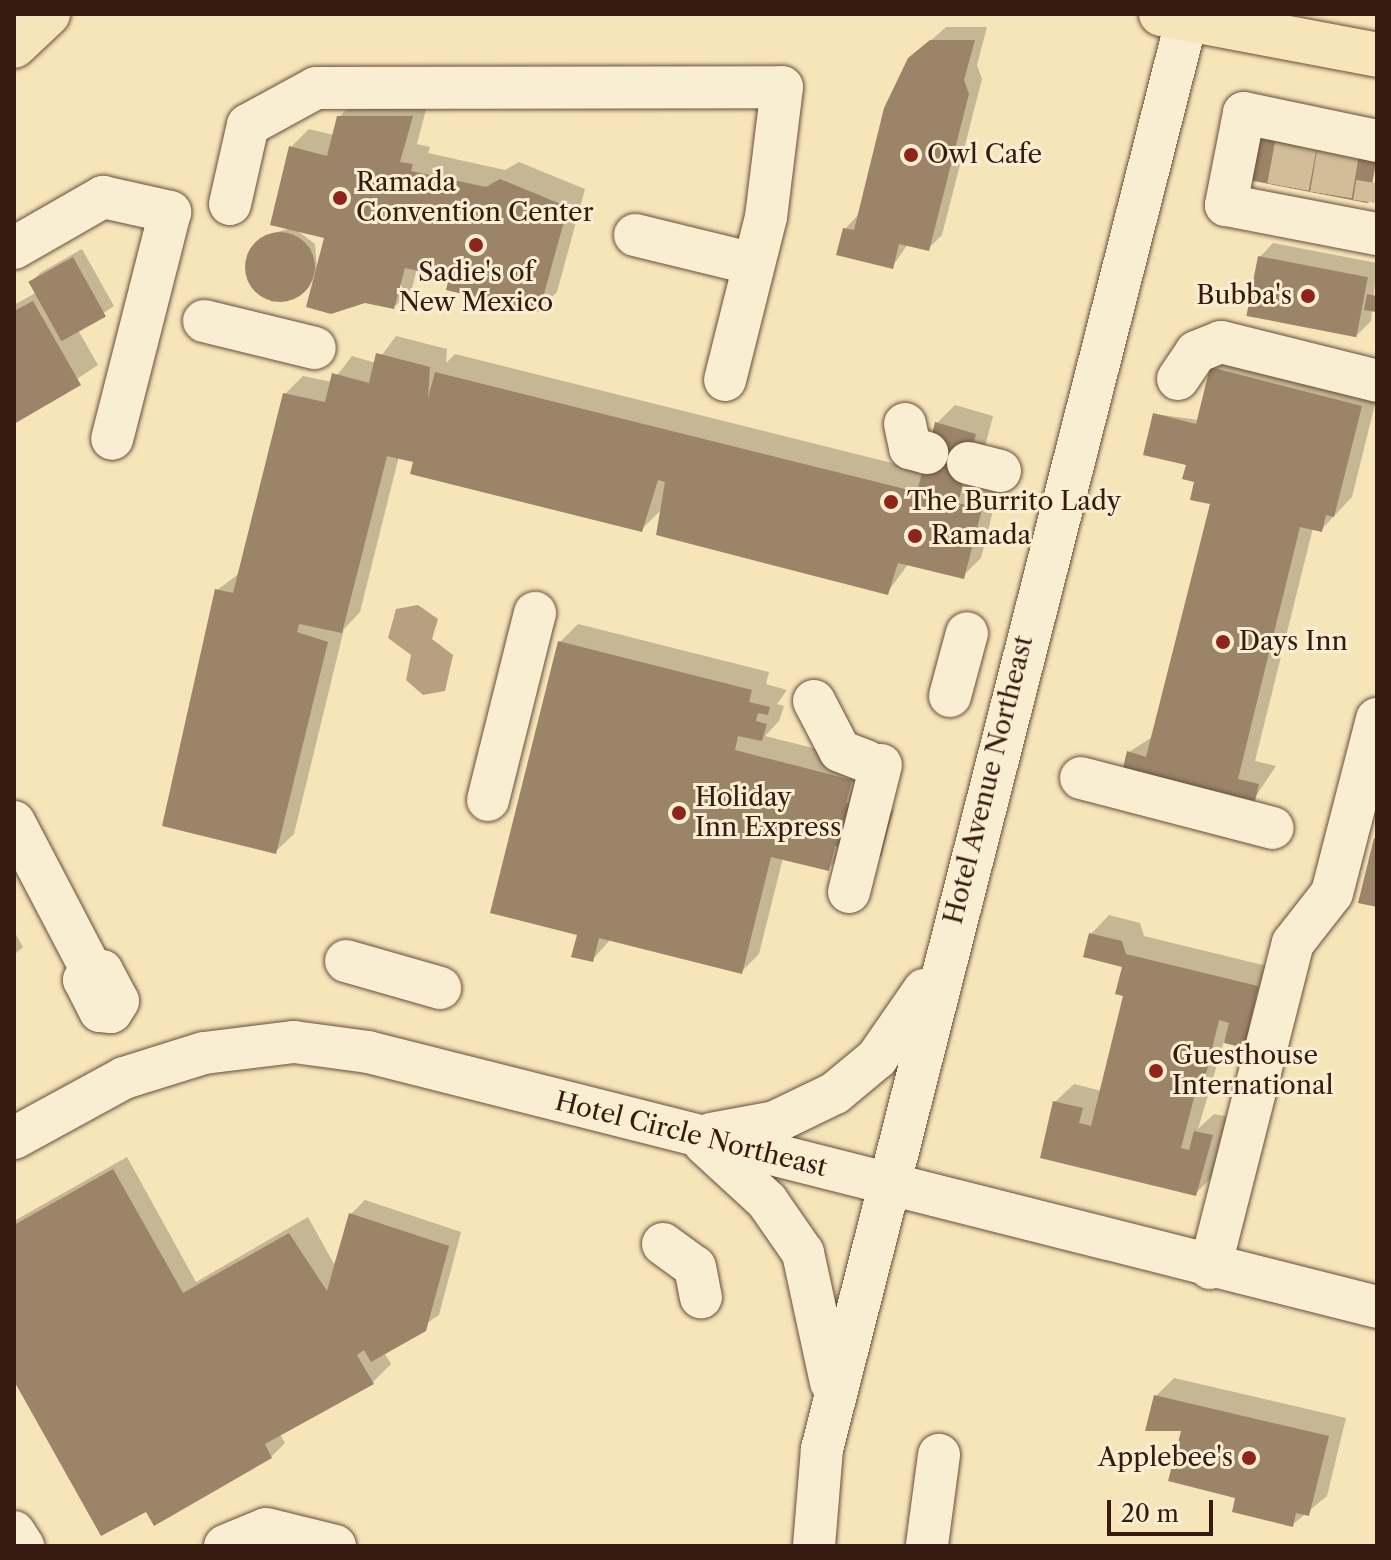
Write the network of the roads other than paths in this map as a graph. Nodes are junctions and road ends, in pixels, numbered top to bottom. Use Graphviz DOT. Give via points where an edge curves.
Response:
graph roads {
  1 [pos="1174,16"];
  2 [pos="1377,55"];
  3 [pos="1352,142"];
  4 [pos="230,204"];
  5 [pos="1373,223"];
  6 [pos="635,235"];
  7 [pos="14,248"];
  8 [pos="754,264"];
  9 [pos="204,321"];
  10 [pos="315,348"];
  11 [pos="1178,379"];
  12 [pos="725,380"];
  13 [pos="1377,381"];
  14 [pos="112,439"];
  15 [pos="535,613"];
  16 [pos="967,633"];
  17 [pos="950,696"];
  18 [pos="814,701"];
  19 [pos="1377,719"];
  20 [pos="1081,778"];
  21 [pos="488,800"];
  22 [pos="14,822"];
  23 [pos="1273,828"];
  24 [pos="849,892"];
  25 [pos="346,961"];
  26 [pos="943,962"];
  27 [pos="92,971"];
  28 [pos="440,988"];
  29 [pos="693,1136"];
  30 [pos="14,1138"];
  31 [pos="886,1186"];
  32 [pos="663,1244"];
  33 [pos="1210,1268"];
  34 [pos="701,1297"];
  35 [pos="1369,1303"];
  36 [pos="833,1403"];
  37 [pos="939,1455"];
  38 [pos="14,1532"];
  39 [pos="927,1545"];
  40 [pos="23,1546"];
  41 [pos="225,1546"];
  42 [pos="335,1546"];
  43 [pos="814,1546"];
  1 -- 2 [label="main road"];
  1 -- 26 [label="street, Hotel Avenue Northeast"];
  3 -- 5 [label="street" via="1298,134 1244,113 1226,205 1285,201"];
  4 -- 8 [label="street" via="248,125 316,88 782,87"];
  6 -- 8 [label="street"];
  7 -- 14 [label="street" via="103,197 170,212"];
  8 -- 12 [label="street"];
  9 -- 10 [label="street"];
  11 -- 13 [label="street" via="1196,352 1221,342"];
  15 -- 21 [label="street"];
  16 -- 17 [label="street"];
  18 -- 24 [label="street" via="833,743 874,763"];
  19 -- 33 [label="street" via="1332,893 1293,943"];
  20 -- 23 [label="street"];
  22 -- 27 [label="street"];
  25 -- 28 [label="street"];
  26 -- 29 [label="street" via="877,1058 843,1087 775,1122"];
  26 -- 31 [label="street, Hotel Avenue Northeast"];
  29 -- 30 [label="street, Hotel Circle Northeast" via="368,1052 294,1042 204,1053 124,1078"];
  29 -- 31 [label="street, Hotel Circle Northeast"];
  29 -- 36 [label="street" via="755,1188 803,1253"];
  31 -- 33 [label="street, Hotel Circle Northeast"];
  31 -- 36 [label="street, Hotel Avenue Northeast"];
  32 -- 34 [label="street" via="695,1267"];
  33 -- 35 [label="street, Hotel Circle Northeast"];
  36 -- 43 [label="street, Hotel Avenue Northeast" via="817,1476"];
  37 -- 39 [label="street"];
  38 -- 40 [label="street"];
  41 -- 42 [label="street" via="266,1529"];
}
